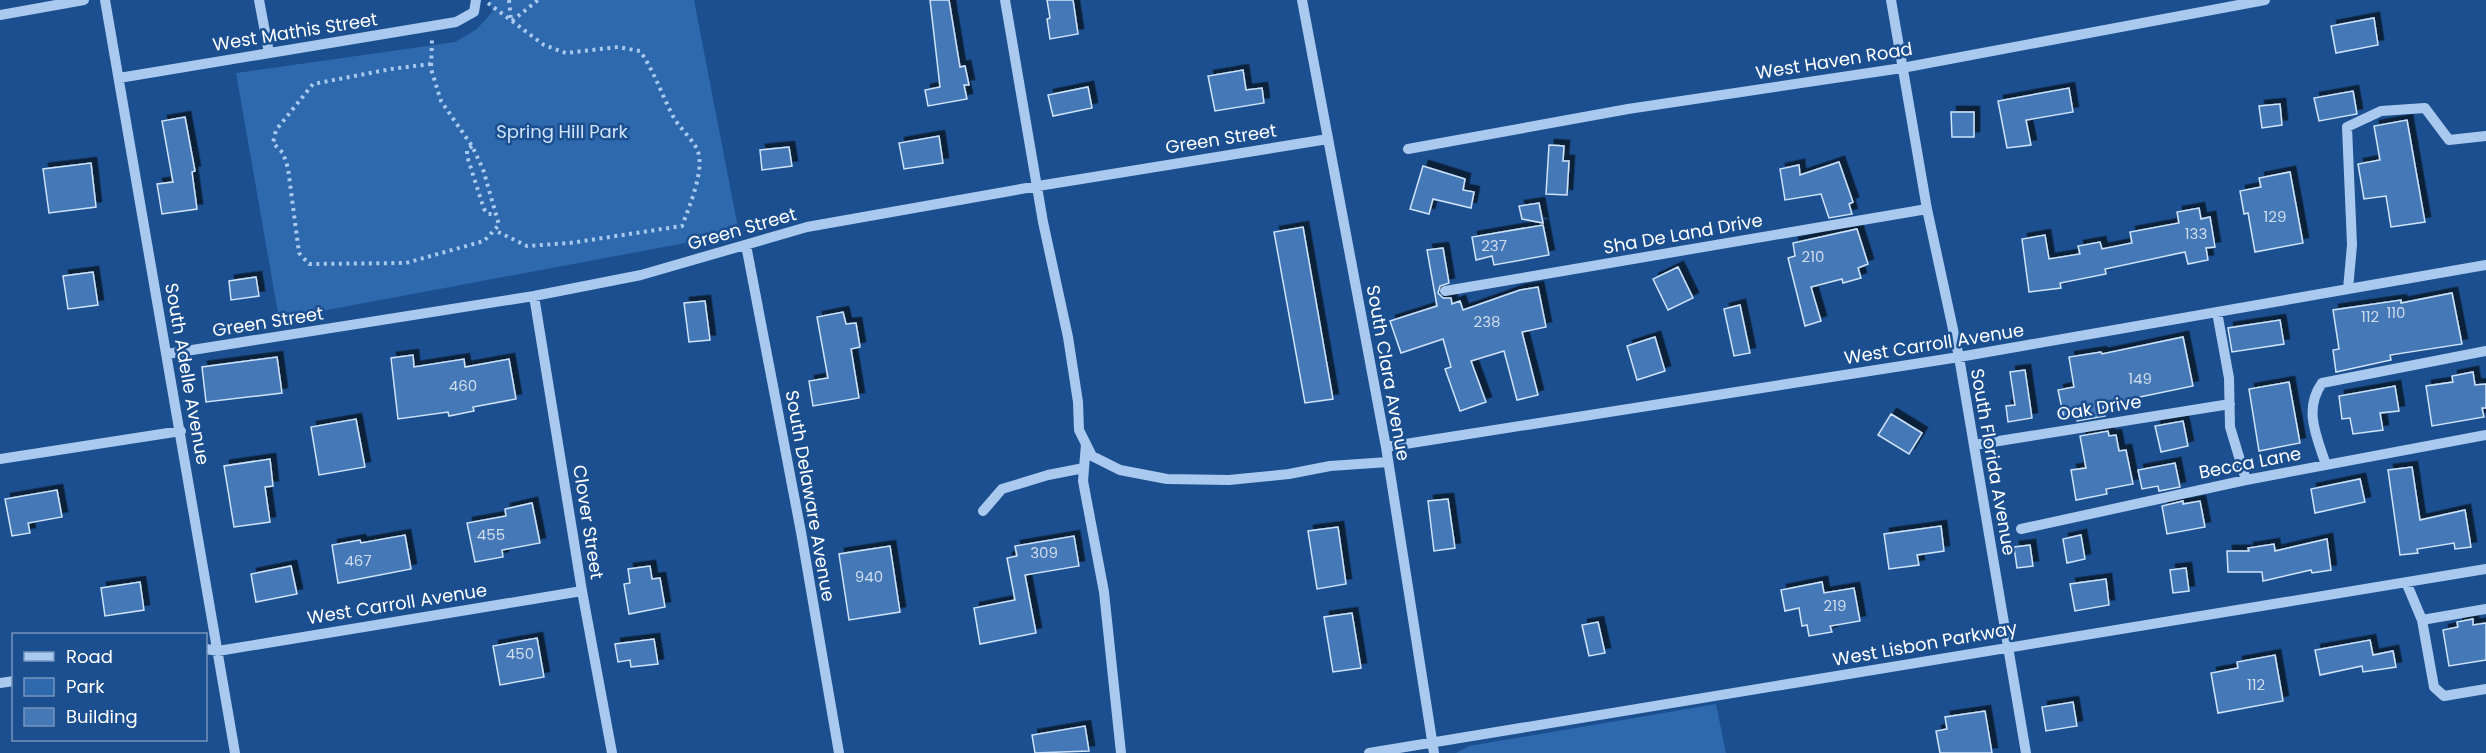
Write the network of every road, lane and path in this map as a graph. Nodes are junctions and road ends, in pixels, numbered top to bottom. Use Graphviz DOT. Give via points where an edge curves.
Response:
graph roads {
  1 [pos="84,0"];
  2 [pos="105,0"];
  3 [pos="260,0"];
  4 [pos="476,0"];
  5 [pos="484,0"];
  6 [pos="509,0"];
  7 [pos="538,0"];
  8 [pos="1005,0"];
  9 [pos="1302,0"];
  10 [pos="1891,0"];
  11 [pos="2265,0"];
  12 [pos="66,1"];
  13 [pos="39,4"];
  14 [pos="0,15"];
  15 [pos="512,21"];
  16 [pos="433,26"];
  17 [pos="269,53"];
  18 [pos="431,64"];
  19 [pos="1902,68"];
  20 [pos="119,78"];
  21 [pos="2486,136"];
  22 [pos="1328,139"];
  23 [pos="472,146"];
  24 [pos="1408,149"];
  25 [pos="1038,186"];
  26 [pos="1927,209"];
  27 [pos="496,214"];
  28 [pos="494,230"];
  29 [pos="746,245"];
  30 [pos="2486,265"];
  31 [pos="2348,289"];
  32 [pos="1445,291"];
  33 [pos="534,296"];
  34 [pos="2217,312"];
  35 [pos="2486,351"];
  36 [pos="167,354"];
  37 [pos="1959,357"];
  38 [pos="2230,404"];
  39 [pos="181,431"];
  40 [pos="2486,435"];
  41 [pos="1086,444"];
  42 [pos="1974,445"];
  43 [pos="1386,447"];
  44 [pos="0,459"];
  45 [pos="1388,462"];
  46 [pos="2326,465"];
  47 [pos="1084,468"];
  48 [pos="2246,480"];
  49 [pos="983,511"];
  50 [pos="2020,529"];
  51 [pos="2486,569"];
  52 [pos="2406,582"];
  53 [pos="582,591"];
  54 [pos="2486,609"];
  55 [pos="2422,620"];
  56 [pos="2008,647"];
  57 [pos="207,649"];
  58 [pos="218,651"];
  59 [pos="2486,689"];
  60 [pos="1434,748"];
  61 [pos="235,753"];
  62 [pos="612,753"];
  63 [pos="839,753"];
  64 [pos="1121,753"];
  65 [pos="1369,753"];
  66 [pos="2026,753"];
  1 -- 12 [label="street"];
  2 -- 20 [label="street, South Adelle Avenue"];
  3 -- 17 [label="street"];
  4 -- 16 [label="street, West Mathis Street" via="474,12 456,22"];
  5 -- 15 [label="path"];
  6 -- 15 [label="path"];
  7 -- 15 [label="path"];
  8 -- 25 [label="street"];
  9 -- 22 [label="street, South Clara Avenue"];
  10 -- 19 [label="street, South Florida Avenue"];
  11 -- 19 [label="street, West Haven Road"];
  12 -- 13 [label="street"];
  13 -- 14 [label="street"];
  15 -- 28 [label="path" via="544,45 566,53 618,47 640,51 673,117 697,150 700,164 682,226 527,246"];
  16 -- 17 [label="street, West Mathis Street"];
  16 -- 18 [label="path"];
  17 -- 20 [label="street, West Mathis Street"];
  18 -- 23 [label="path" via="441,101"];
  18 -- 28 [label="path" via="313,84 276,130 273,143 283,153 288,168 299,253 309,264 406,263 484,241"];
  19 -- 24 [label="street, West Haven Road" via="1628,109"];
  19 -- 26 [label="street, South Florida Avenue"];
  20 -- 36 [label="street, South Adelle Avenue"];
  21 -- 31 [label="street" via="2449,140 2425,108 2381,111 2347,126 2352,245"];
  22 -- 25 [label="street, Green Street"];
  22 -- 43 [label="street, South Clara Avenue"];
  23 -- 27 [label="path"];
  23 -- 27 [label="path" via="467,156 484,208 488,214"];
  25 -- 29 [label="street, Green Street" via="807,228"];
  25 -- 41 [label="street" via="1068,337 1079,430"];
  26 -- 32 [label="street, Sha De Land Drive"];
  26 -- 37 [label="street, South Florida Avenue"];
  27 -- 28 [label="path" via="499,225"];
  29 -- 33 [label="street, Green Street" via="641,275"];
  29 -- 63 [label="street, South Delaware Avenue"];
  30 -- 31 [label="street, West Carroll Avenue"];
  31 -- 34 [label="street, West Carroll Avenue"];
  33 -- 36 [label="street, Green Street"];
  33 -- 53 [label="street, Clover Street"];
  34 -- 37 [label="street, West Carroll Avenue"];
  34 -- 38 [label="street"];
  35 -- 46 [label="street" via="2322,383 2310,417"];
  36 -- 39 [label="street, South Adelle Avenue"];
  37 -- 42 [label="street, South Florida Avenue"];
  37 -- 43 [label="street, West Carroll Avenue"];
  38 -- 42 [label="street, Oak Drive"];
  38 -- 48 [label="street" via="2230,426"];
  39 -- 44 [label="street"];
  39 -- 58 [label="street, South Adelle Avenue"];
  40 -- 46 [label="street, Becca Lane"];
  41 -- 45 [label="street" via="1092,456 1120,470 1167,478 1229,480"];
  41 -- 47 [label="street"];
  42 -- 56 [label="street, South Florida Avenue"];
  43 -- 45 [label="street, South Clara Avenue"];
  45 -- 60 [label="street, South Clara Avenue"];
  46 -- 48 [label="street, Becca Lane"];
  47 -- 49 [label="street" via="1002,489"];
  47 -- 64 [label="street" via="1083,481 1104,592"];
  48 -- 50 [label="street, Becca Lane"];
  51 -- 52 [label="street, West Lisbon Parkway"];
  52 -- 55 [label="street"];
  52 -- 56 [label="street, West Lisbon Parkway"];
  53 -- 58 [label="street, West Carroll Avenue"];
  53 -- 62 [label="street, Clover Street"];
  54 -- 55 [label="street"];
  55 -- 59 [label="street" via="2434,687 2444,696"];
  56 -- 60 [label="street, West Lisbon Parkway"];
  56 -- 66 [label="street, South Florida Avenue"];
  57 -- 58 [label="street, West Carroll Avenue"];
  58 -- 61 [label="street, South Adelle Avenue"];
  60 -- 65 [label="street, West Lisbon Parkway"];
}
